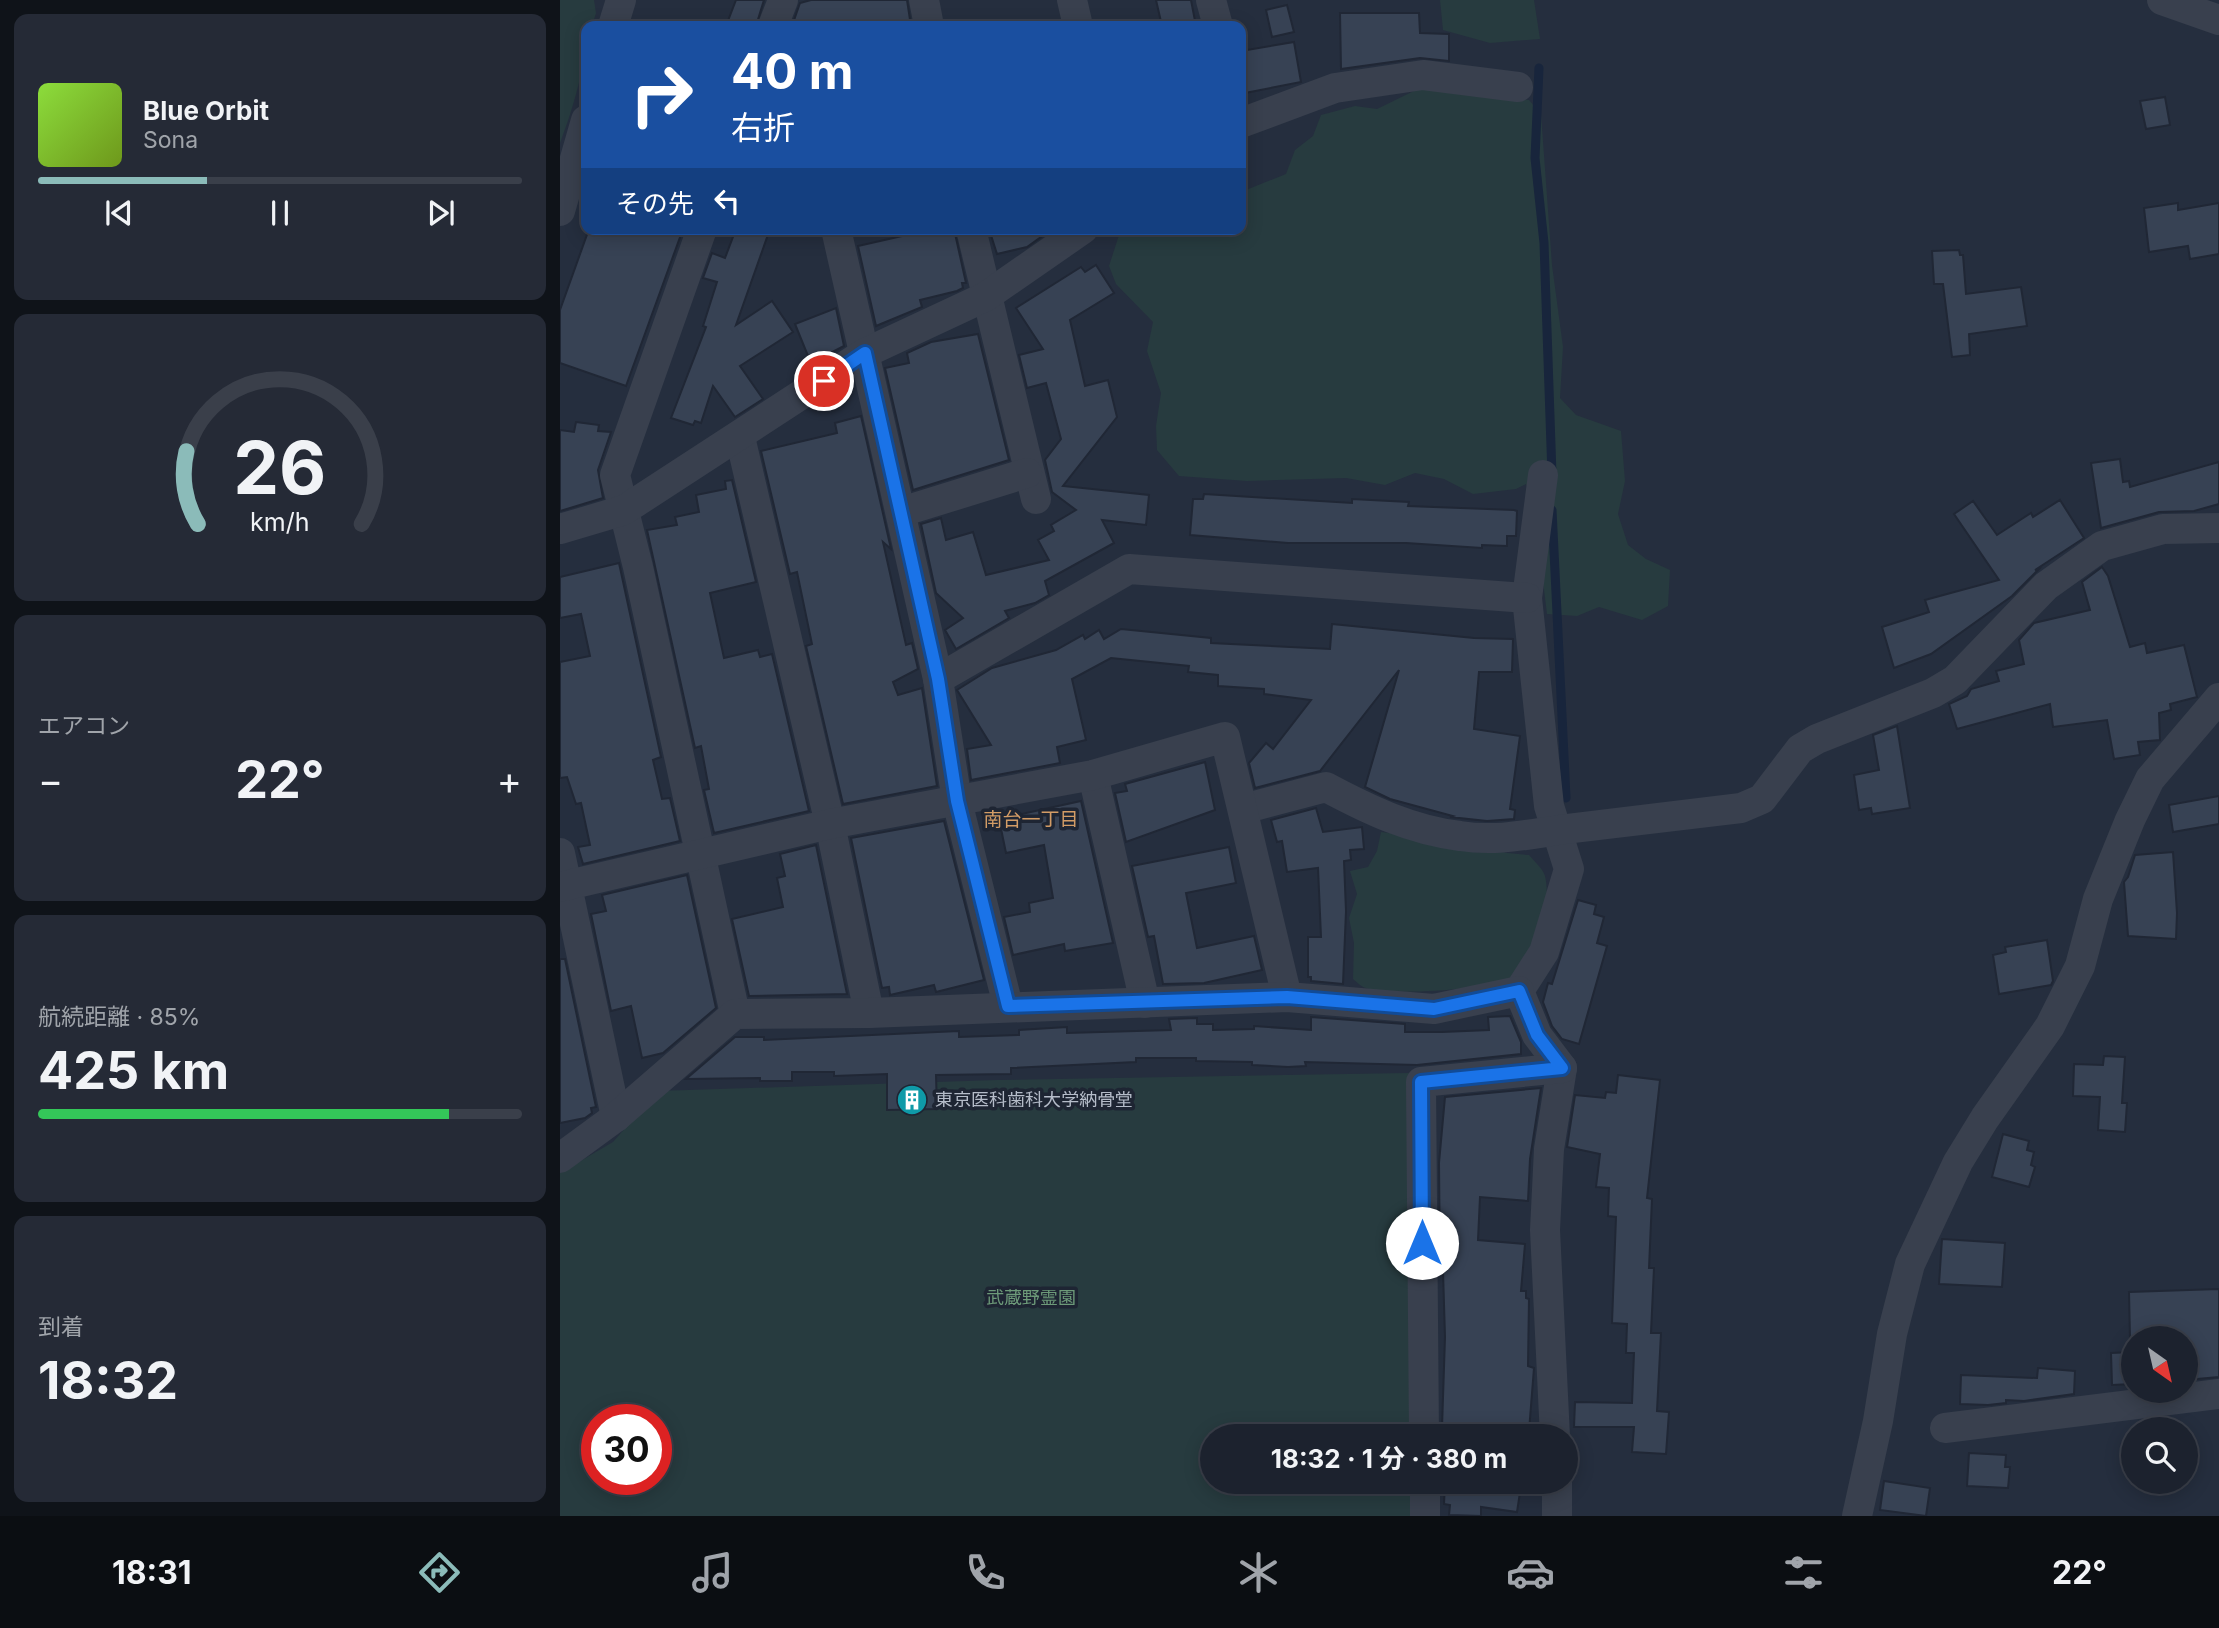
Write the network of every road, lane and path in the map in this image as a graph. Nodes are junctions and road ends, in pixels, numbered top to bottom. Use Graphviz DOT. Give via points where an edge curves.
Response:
graph roads {
  1 [pos="621,0"];
  2 [pos="924,0"];
  3 [pos="1072,0"];
  4 [pos="1211,0"];
  5 [pos="2162,0"];
  6 [pos="2219,20"];
  7 [pos="615,21"];
  8 [pos="928,21"];
  9 [pos="1078,21"];
  10 [pos="1217,21"];
  11 [pos="1518,87"];
  12 [pos="1246,121"];
  13 [pos="581,138"];
  14 [pos="560,211"];
  15 [pos="700,235"];
  16 [pos="837,235"];
  17 [pos="972,235"];
  18 [pos="1074,235"];
  19 [pos="985,297"];
  20 [pos="865,353"];
  21 [pos="740,437"];
  22 [pos="1542,475"];
  23 [pos="624,510"];
  24 [pos="901,512"];
  25 [pos="560,528"];
  26 [pos="2219,528"];
  27 [pos="1527,598"];
  28 [pos="938,679"];
  29 [pos="2219,698"];
  30 [pos="1093,775"];
  31 [pos="957,801"];
  32 [pos="1243,809"];
  33 [pos="830,824"];
  34 [pos="1558,830"];
  35 [pos="560,853"];
  36 [pos="700,854"];
  37 [pos="563,886"];
  38 [pos="1519,991"];
  39 [pos="1287,997"];
  40 [pos="1145,1003"];
  41 [pos="1008,1006"];
  42 [pos="869,1013"];
  43 [pos="735,1014"];
  44 [pos="1562,1068"];
  45 [pos="616,1117"];
  46 [pos="560,1158"];
  47 [pos="2219,1394"];
  48 [pos="1424,1424"];
  49 [pos="1554,1424"];
  50 [pos="1945,1429"];
  51 [pos="1424,1494"];
  52 [pos="1557,1494"];
  53 [pos="1425,1516"];
  54 [pos="1557,1516"];
  55 [pos="1857,1516"];
  1 -- 7 [label="street"];
  2 -- 8 [label="street"];
  3 -- 9 [label="street"];
  4 -- 10 [label="street"];
  5 -- 6 [label="street"];
  11 -- 12 [label="street" via="1423,75 1335,88"];
  13 -- 14 [label="street"];
  15 -- 23 [label="street" via="615,475"];
  16 -- 20 [label="street"];
  17 -- 19 [label="street"];
  18 -- 19 [label="street"];
  19 -- 20 [label="street"];
  19 -- 24 [label="street" via="1032,486"];
  20 -- 21 [label="street"];
  20 -- 24 [label="street"];
  21 -- 23 [label="street"];
  21 -- 33 [label="street"];
  22 -- 27 [label="street"];
  23 -- 25 [label="street"];
  23 -- 36 [label="street"];
  24 -- 28 [label="street"];
  26 -- 34 [label="street" via="2164,528 2102,546 2046,586 1955,680 1800,749 1762,799 1741,808"];
  27 -- 28 [label="street" via="1129,569"];
  27 -- 34 [label="street" via="1549,806"];
  28 -- 31 [label="street"];
  29 -- 55 [label="street" via="2150,779 2098,899 2080,966 2050,1026 1958,1162 1910,1264"];
  30 -- 31 [label="street"];
  30 -- 32 [label="street" via="1225,737"];
  30 -- 40 [label="street"];
  31 -- 33 [label="street"];
  31 -- 41 [label="street"];
  32 -- 34 [label="street" via="1326,788 1374,814 1460,836 1509,839"];
  32 -- 39 [label="street"];
  33 -- 36 [label="street"];
  33 -- 42 [label="street"];
  34 -- 38 [label="street" via="1569,869 1544,952"];
  35 -- 37 [label="street"];
  36 -- 37 [label="street"];
  36 -- 43 [label="street"];
  37 -- 45 [label="street"];
  38 -- 39 [label="street" via="1434,1009"];
  38 -- 44 [label="street" via="1537,1035"];
  39 -- 40 [label="street"];
  40 -- 41 [label="street"];
  41 -- 42 [label="street"];
  42 -- 43 [label="street"];
  43 -- 45 [label="street"];
  44 -- 48 [label="street" via="1421,1082"];
  44 -- 49 [label="street" via="1549,1149 1545,1230"];
  45 -- 46 [label="street"];
  47 -- 50 [label="street"];
  51 -- 53 [label="street"];
  52 -- 54 [label="street"];
}
